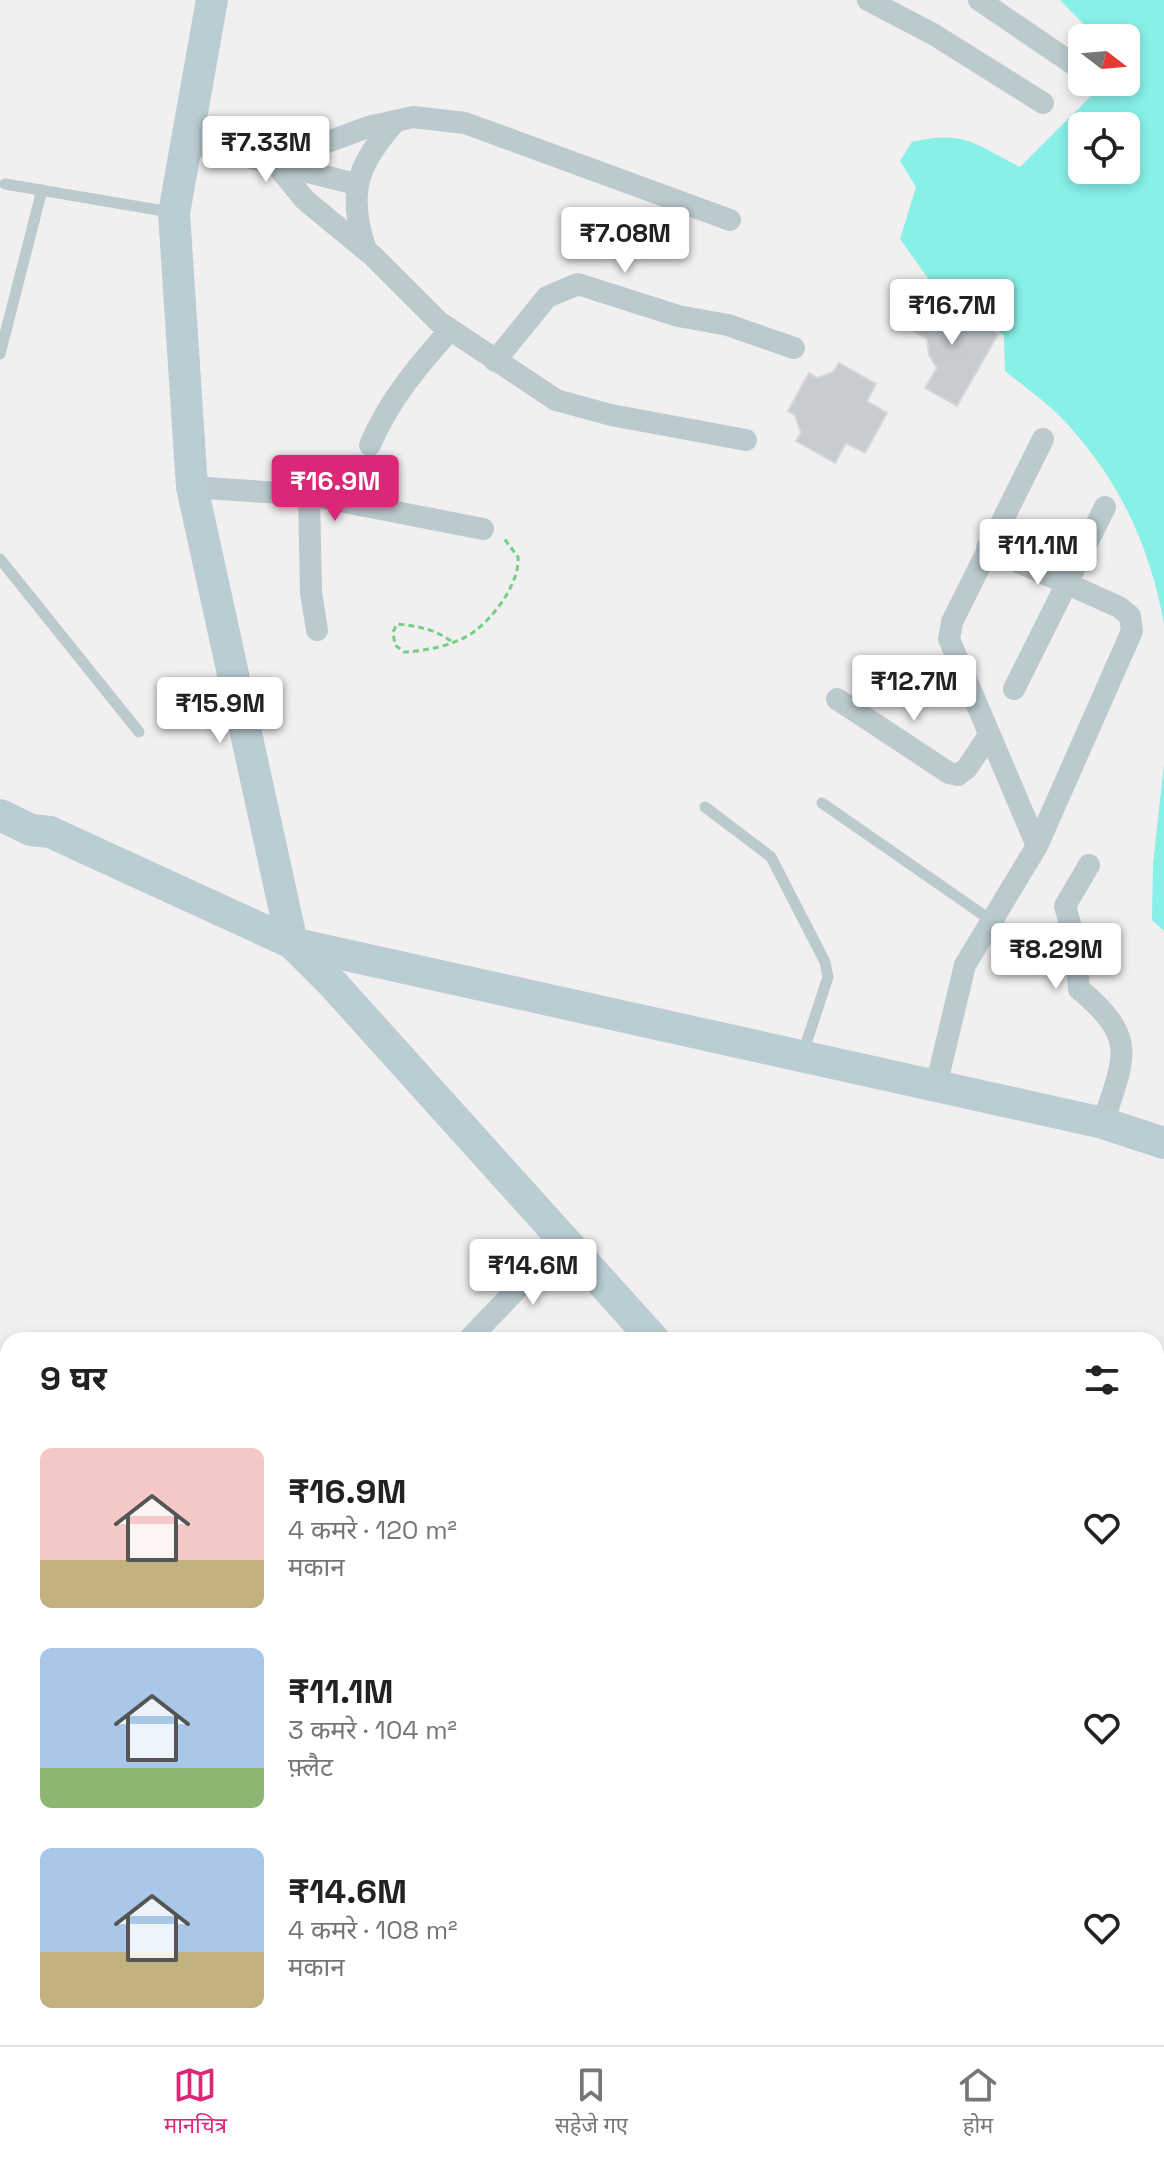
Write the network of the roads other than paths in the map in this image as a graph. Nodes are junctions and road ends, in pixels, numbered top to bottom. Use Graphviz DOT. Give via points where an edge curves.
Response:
graph roads {
  1 [pos="212,0"];
  2 [pos="868,0"];
  3 [pos="979,0"];
  4 [pos="1068,61"];
  5 [pos="1043,103"];
  6 [pos="395,122"];
  7 [pos="187,142"];
  8 [pos="274,162"];
  9 [pos="5,184"];
  10 [pos="356,184"];
  11 [pos="42,190"];
  12 [pos="174,213"];
  13 [pos="730,220"];
  14 [pos="367,251"];
  15 [pos="450,330"];
  16 [pos="794,348"];
  17 [pos="0,354"];
  18 [pos="495,361"];
  19 [pos="1043,439"];
  20 [pos="746,440"];
  21 [pos="370,445"];
  22 [pos="192,487"];
  23 [pos="309,495"];
  24 [pos="1105,507"];
  25 [pos="483,529"];
  26 [pos="987,548"];
  27 [pos="0,559"];
  28 [pos="1065,583"];
  29 [pos="317,630"];
  30 [pos="1014,689"];
  31 [pos="837,699"];
  32 [pos="139,732"];
  33 [pos="989,735"];
  34 [pos="0,797"];
  35 [pos="822,803"];
  36 [pos="705,807"];
  37 [pos="0,815"];
  38 [pos="50,832"];
  39 [pos="1037,846"];
  40 [pos="1089,865"];
  41 [pos="992,921"];
  42 [pos="292,943"];
  43 [pos="802,1057"];
  44 [pos="936,1086"];
  45 [pos="1103,1123"];
  46 [pos="1164,1143"];
  47 [pos="564,1240"];
  48 [pos="476,1332"];
  49 [pos="647,1332"];
  1 -- 7 [label="street"];
  2 -- 5 [label="street"];
  3 -- 4 [label="street"];
  6 -- 8 [label="street"];
  6 -- 10 [label="street" via="369,154"];
  6 -- 13 [label="street" via="413,117 465,123"];
  7 -- 8 [label="street"];
  7 -- 12 [label="street"];
  8 -- 10 [label="street"];
  8 -- 14 [label="street" via="305,200"];
  9 -- 11 [label="lane"];
  10 -- 14 [label="street" via="356,222"];
  11 -- 12 [label="lane"];
  11 -- 17 [label="lane"];
  12 -- 22 [label="street"];
  14 -- 15 [label="street"];
  15 -- 18 [label="street"];
  15 -- 21 [label="street" via="411,373"];
  16 -- 18 [label="street" via="578,284 547,297"];
  18 -- 20 [label="street" via="556,400"];
  19 -- 26 [label="street"];
  22 -- 23 [label="street"];
  22 -- 42 [label="street"];
  23 -- 25 [label="street"];
  23 -- 29 [label="street" via="310,580"];
  24 -- 28 [label="street"];
  26 -- 28 [label="street"];
  26 -- 33 [label="street" via="949,639"];
  27 -- 32 [label="lane"];
  28 -- 30 [label="street"];
  28 -- 39 [label="street" via="1119,607 1130,616 1132,631"];
  31 -- 33 [label="street" via="949,773 958,775 967,768"];
  33 -- 39 [label="street"];
  34 -- 38 [label="street" via="38,816"];
  35 -- 41 [label="lane"];
  36 -- 43 [label="lane" via="771,857 825,962 828,977"];
  37 -- 38 [label="street" via="31,830"];
  38 -- 42 [label="street"];
  39 -- 41 [label="street"];
  40 -- 45 [label="street" via="1065,906 1075,941 1079,989 1117,1027 1123,1047"];
  41 -- 44 [label="street" via="965,965"];
  42 -- 43 [label="street"];
  42 -- 47 [label="street"];
  43 -- 44 [label="street"];
  44 -- 45 [label="street"];
  45 -- 46 [label="street"];
  47 -- 48 [label="street"];
  47 -- 49 [label="street"];
}
